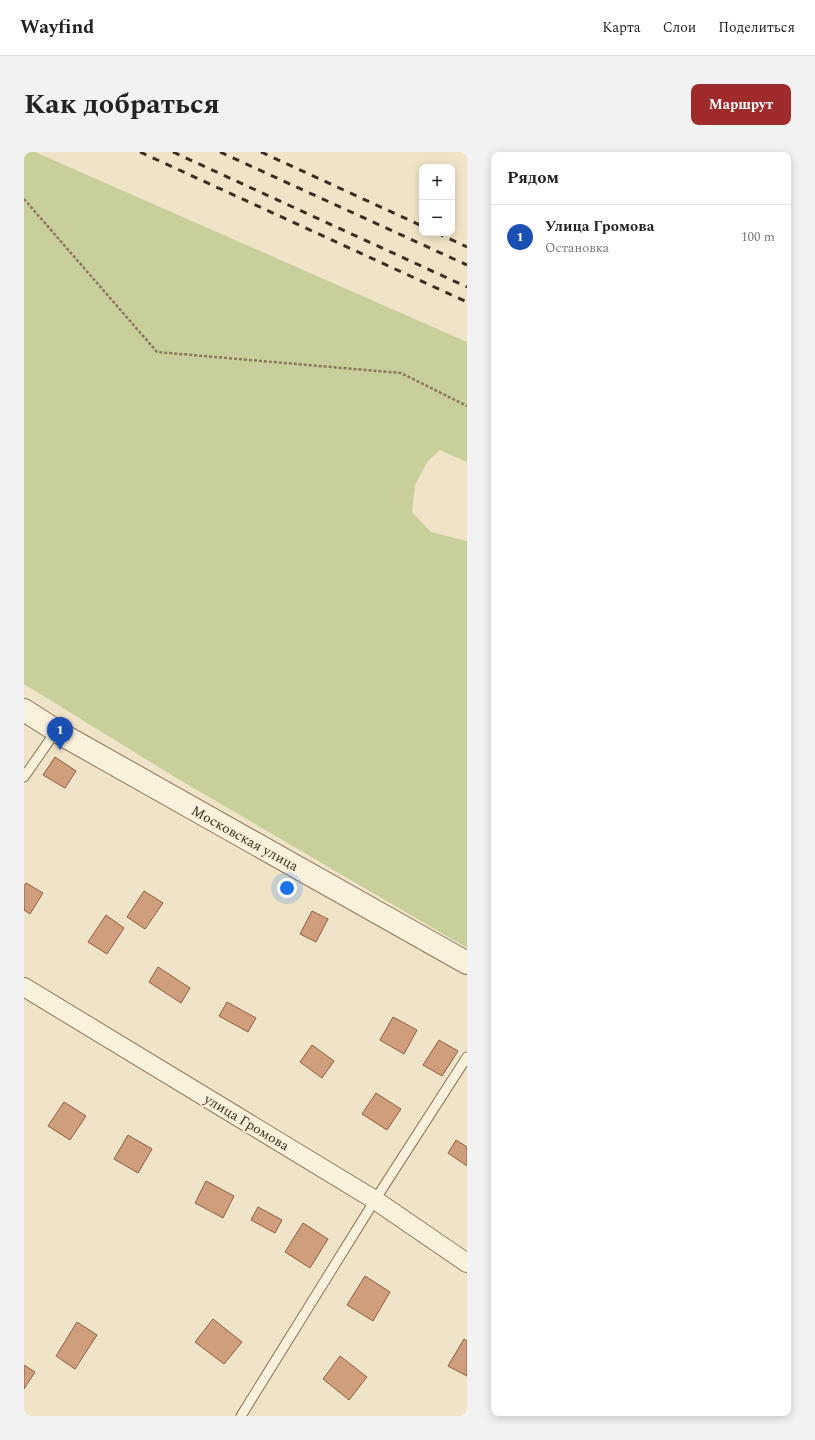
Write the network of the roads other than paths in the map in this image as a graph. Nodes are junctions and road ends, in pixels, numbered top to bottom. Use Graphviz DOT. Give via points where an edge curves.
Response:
graph roads {
  1 [pos="24,710"];
  2 [pos="56,731"];
  3 [pos="24,777"];
  4 [pos="467,963"];
  5 [pos="24,987"];
  6 [pos="467,1057"];
  7 [pos="375,1200"];
  8 [pos="467,1263"];
  9 [pos="241,1416"];
  1 -- 2 [label="street, Московская улица"];
  2 -- 3 [label="lane"];
  2 -- 4 [label="street, Московская улица"];
  5 -- 7 [label="street, улица Громова"];
  6 -- 7 [label="lane"];
  7 -- 8 [label="street, улица Громова"];
  7 -- 9 [label="lane"];
}
